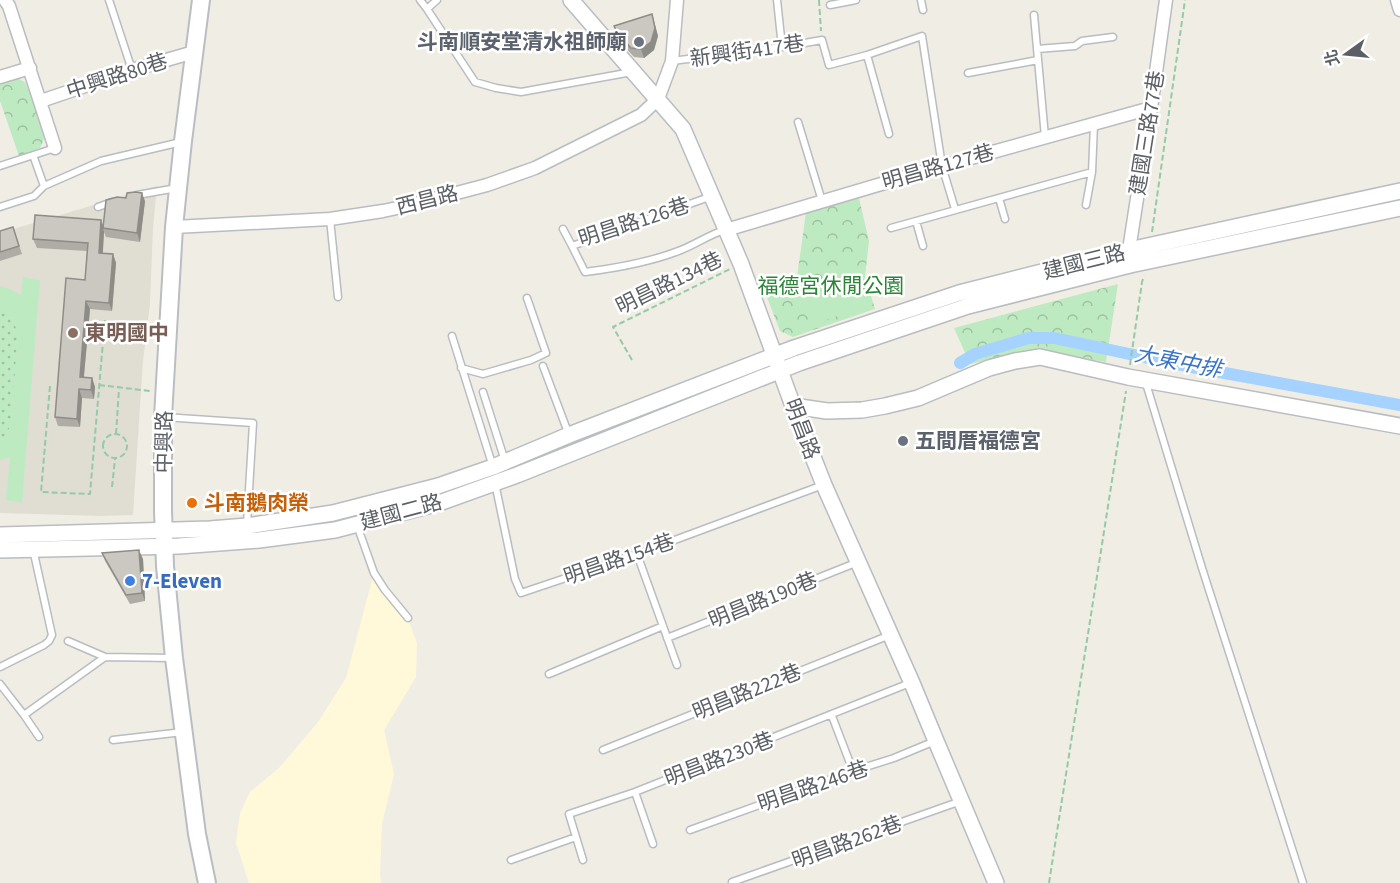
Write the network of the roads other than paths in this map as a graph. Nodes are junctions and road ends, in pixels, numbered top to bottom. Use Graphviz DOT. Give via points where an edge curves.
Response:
graph roads {
  1 [pos="4,0"];
  2 [pos="109,0"];
  3 [pos="201,0"];
  4 [pos="420,0"];
  5 [pos="437,0"];
  6 [pos="571,0"];
  7 [pos="677,0"];
  8 [pos="777,0"];
  9 [pos="856,0"];
  10 [pos="921,0"];
  11 [pos="1166,0"];
  12 [pos="1397,0"];
  13 [pos="830,5"];
  14 [pos="427,9"];
  15 [pos="1400,9"];
  16 [pos="923,10"];
  17 [pos="1034,15"];
  18 [pos="1113,37"];
  19 [pos="782,47"];
  20 [pos="1037,49"];
  21 [pos="194,52"];
  22 [pos="867,55"];
  23 [pos="1038,60"];
  24 [pos="672,61"];
  25 [pos="30,68"];
  26 [pos="132,70"];
  27 [pos="633,71"];
  28 [pos="968,73"];
  29 [pos="0,77"];
  30 [pos="658,99"];
  31 [pos="41,101"];
  32 [pos="1151,108"];
  33 [pos="798,122"];
  34 [pos="1094,124"];
  35 [pos="889,134"];
  36 [pos="1045,138"];
  37 [pos="183,141"];
  38 [pos="56,148"];
  39 [pos="33,155"];
  40 [pos="0,166"];
  41 [pos="942,166"];
  42 [pos="1092,172"];
  43 [pos="44,186"];
  44 [pos="177,188"];
  45 [pos="1400,191"];
  46 [pos="712,196"];
  47 [pos="129,197"];
  48 [pos="999,198"];
  49 [pos="118,200"];
  50 [pos="822,201"];
  51 [pos="1086,205"];
  52 [pos="0,207"];
  53 [pos="98,207"];
  54 [pos="1400,208"];
  55 [pos="955,209"];
  56 [pos="330,219"];
  57 [pos="1005,219"];
  58 [pos="916,221"];
  59 [pos="174,227"];
  60 [pos="891,228"];
  61 [pos="563,229"];
  62 [pos="726,230"];
  63 [pos="572,246"];
  64 [pos="923,246"];
  65 [pos="1149,253"];
  66 [pos="1129,258"];
  67 [pos="338,297"];
  68 [pos="527,298"];
  69 [pos="452,336"];
  70 [pos="777,363"];
  71 [pos="543,366"];
  72 [pos="461,369"];
  73 [pos="1145,380"];
  74 [pos="483,392"];
  75 [pos="793,406"];
  76 [pos="163,417"];
  77 [pos="1400,426"];
  78 [pos="569,435"];
  79 [pos="499,464"];
  80 [pos="495,482"];
  81 [pos="824,485"];
  82 [pos="357,524"];
  83 [pos="247,525"];
  84 [pos="0,535"];
  85 [pos="164,538"];
  86 [pos="33,549"];
  87 [pos="0,550"];
  88 [pos="637,554"];
  89 [pos="859,561"];
  90 [pos="408,618"];
  91 [pos="663,626"];
  92 [pos="891,635"];
  93 [pos="667,638"];
  94 [pos="68,641"];
  95 [pos="105,657"];
  96 [pos="174,658"];
  97 [pos="677,664"];
  98 [pos="0,667"];
  99 [pos="549,674"];
  100 [pos="912,683"];
  101 [pos="0,684"];
  102 [pos="24,715"];
  103 [pos="832,716"];
  104 [pos="183,732"];
  105 [pos="39,737"];
  106 [pos="113,740"];
  107 [pos="936,741"];
  108 [pos="603,750"];
  109 [pos="853,771"];
  110 [pos="634,792"];
  111 [pos="961,801"];
  112 [pos="690,830"];
  113 [pos="576,837"];
  114 [pos="653,844"];
  115 [pos="511,860"];
  116 [pos="584,860"];
  117 [pos="732,882"];
  118 [pos="207,883"];
  119 [pos="996,883"];
  120 [pos="1303,883"];
  1 -- 25 [label="street"];
  2 -- 26 [label="lane"];
  3 -- 21 [label="main road, 中興路"];
  4 -- 14 [label="lane"];
  5 -- 14 [label="lane"];
  6 -- 27 [label="street, 明昌路"];
  7 -- 24 [label="street"];
  8 -- 19 [label="lane"];
  9 -- 13 [label="lane"];
  10 -- 16 [label="lane"];
  11 -- 32 [label="street, 建國三路77巷"];
  12 -- 15 [label="street"];
  14 -- 27 [label="lane" via="475,82 521,92"];
  17 -- 20 [label="lane"];
  18 -- 20 [label="lane" via="1082,41 1076,46"];
  19 -- 22 [label="lane, 新興街417巷" via="822,40 829,65"];
  19 -- 24 [label="lane, 新興街417巷"];
  20 -- 23 [label="lane"];
  21 -- 26 [label="street, 中興路80巷"];
  21 -- 37 [label="main road, 中興路"];
  22 -- 35 [label="lane"];
  22 -- 41 [label="lane" via="922,36"];
  23 -- 28 [label="lane"];
  23 -- 36 [label="lane"];
  24 -- 30 [label="street"];
  25 -- 29 [label="street"];
  25 -- 31 [label="street"];
  26 -- 31 [label="street, 中興路80巷"];
  27 -- 30 [label="street, 明昌路"];
  30 -- 46 [label="street, 明昌路" via="683,129"];
  30 -- 56 [label="street, 西昌路" via="641,115 535,168 411,205"];
  31 -- 38 [label="street"];
  32 -- 34 [label="street, 明昌路127巷"];
  32 -- 66 [label="street, 建國三路77巷"];
  33 -- 50 [label="lane"];
  34 -- 36 [label="street, 明昌路127巷"];
  34 -- 42 [label="lane"];
  36 -- 41 [label="street, 明昌路127巷"];
  37 -- 43 [label="lane" via="101,161"];
  37 -- 44 [label="main road, 中興路"];
  38 -- 39 [label="lane"];
  39 -- 40 [label="lane"];
  39 -- 43 [label="lane"];
  41 -- 50 [label="street, 明昌路127巷"];
  41 -- 55 [label="lane"];
  42 -- 48 [label="lane"];
  42 -- 51 [label="lane"];
  43 -- 52 [label="lane" via="34,196"];
  44 -- 47 [label="lane"];
  44 -- 59 [label="main road, 中興路"];
  45 -- 65 [label="street, 建國三路"];
  46 -- 62 [label="street, 明昌路"];
  46 -- 63 [label="lane, 明昌路126巷"];
  48 -- 55 [label="lane"];
  48 -- 57 [label="lane"];
  49 -- 53 [label="lane"];
  50 -- 62 [label="street, 明昌路127巷"];
  54 -- 65 [label="street, 建國三路"];
  55 -- 58 [label="lane"];
  56 -- 59 [label="street, 西昌路"];
  56 -- 67 [label="lane"];
  58 -- 60 [label="lane"];
  58 -- 64 [label="lane"];
  59 -- 76 [label="main road, 中興路"];
  61 -- 63 [label="lane, 明昌路126巷"];
  62 -- 63 [label="lane" via="681,250 625,266 585,272"];
  62 -- 70 [label="street, 明昌路"];
  65 -- 66 [label="street, 建國三路"];
  66 -- 70 [label="street, 建國三路" via="959,293"];
  68 -- 72 [label="lane" via="546,353 483,374"];
  69 -- 72 [label="lane"];
  70 -- 75 [label="street, 明昌路"];
  70 -- 78 [label="street, 建國二路"];
  70 -- 80 [label="street, 建國二路"];
  71 -- 78 [label="lane"];
  72 -- 79 [label="lane"];
  73 -- 75 [label="street" via="1040,357 989,368 918,398 885,406 826,411"];
  73 -- 77 [label="street"];
  73 -- 120 [label="lane"];
  74 -- 79 [label="lane"];
  75 -- 81 [label="street, 明昌路"];
  76 -- 83 [label="lane" via="253,423"];
  76 -- 85 [label="main road, 中興路"];
  78 -- 79 [label="street, 建國二路"];
  79 -- 80 [label="lane"];
  79 -- 83 [label="street, 建國二路" via="438,486 333,513"];
  80 -- 82 [label="street, 建國二路" via="439,503"];
  80 -- 88 [label="lane, 明昌路154巷" via="521,593"];
  81 -- 88 [label="lane, 明昌路154巷"];
  81 -- 89 [label="street, 明昌路"];
  82 -- 85 [label="street, 建國二路" via="259,540"];
  82 -- 90 [label="lane" via="375,573"];
  83 -- 85 [label="street, 建國二路"];
  84 -- 85 [label="street, 建國二路"];
  85 -- 86 [label="street, 建國二路"];
  85 -- 96 [label="main road, 中興路"];
  86 -- 87 [label="street, 建國二路"];
  86 -- 98 [label="lane" via="52,635 44,645"];
  88 -- 91 [label="lane"];
  89 -- 92 [label="street, 明昌路"];
  89 -- 93 [label="lane, 明昌路190巷"];
  91 -- 93 [label="lane"];
  91 -- 99 [label="lane"];
  92 -- 100 [label="street, 明昌路"];
  92 -- 108 [label="lane, 明昌路222巷"];
  93 -- 97 [label="lane"];
  94 -- 95 [label="lane"];
  95 -- 96 [label="lane"];
  95 -- 102 [label="lane"];
  96 -- 104 [label="main road, 中興路"];
  100 -- 103 [label="lane, 明昌路230巷"];
  100 -- 107 [label="street, 明昌路"];
  101 -- 102 [label="lane"];
  102 -- 105 [label="lane"];
  103 -- 109 [label="lane"];
  103 -- 110 [label="lane, 明昌路230巷"];
  104 -- 106 [label="lane"];
  104 -- 118 [label="main road, 中興路"];
  107 -- 109 [label="lane, 明昌路246巷"];
  107 -- 111 [label="street, 明昌路"];
  109 -- 112 [label="lane, 明昌路246巷"];
  110 -- 113 [label="lane, 明昌路230巷" via="569,814"];
  110 -- 114 [label="lane"];
  111 -- 117 [label="lane, 明昌路262巷"];
  111 -- 119 [label="street, 明昌路"];
  113 -- 115 [label="lane"];
  113 -- 116 [label="lane, 明昌路230巷"];
}
